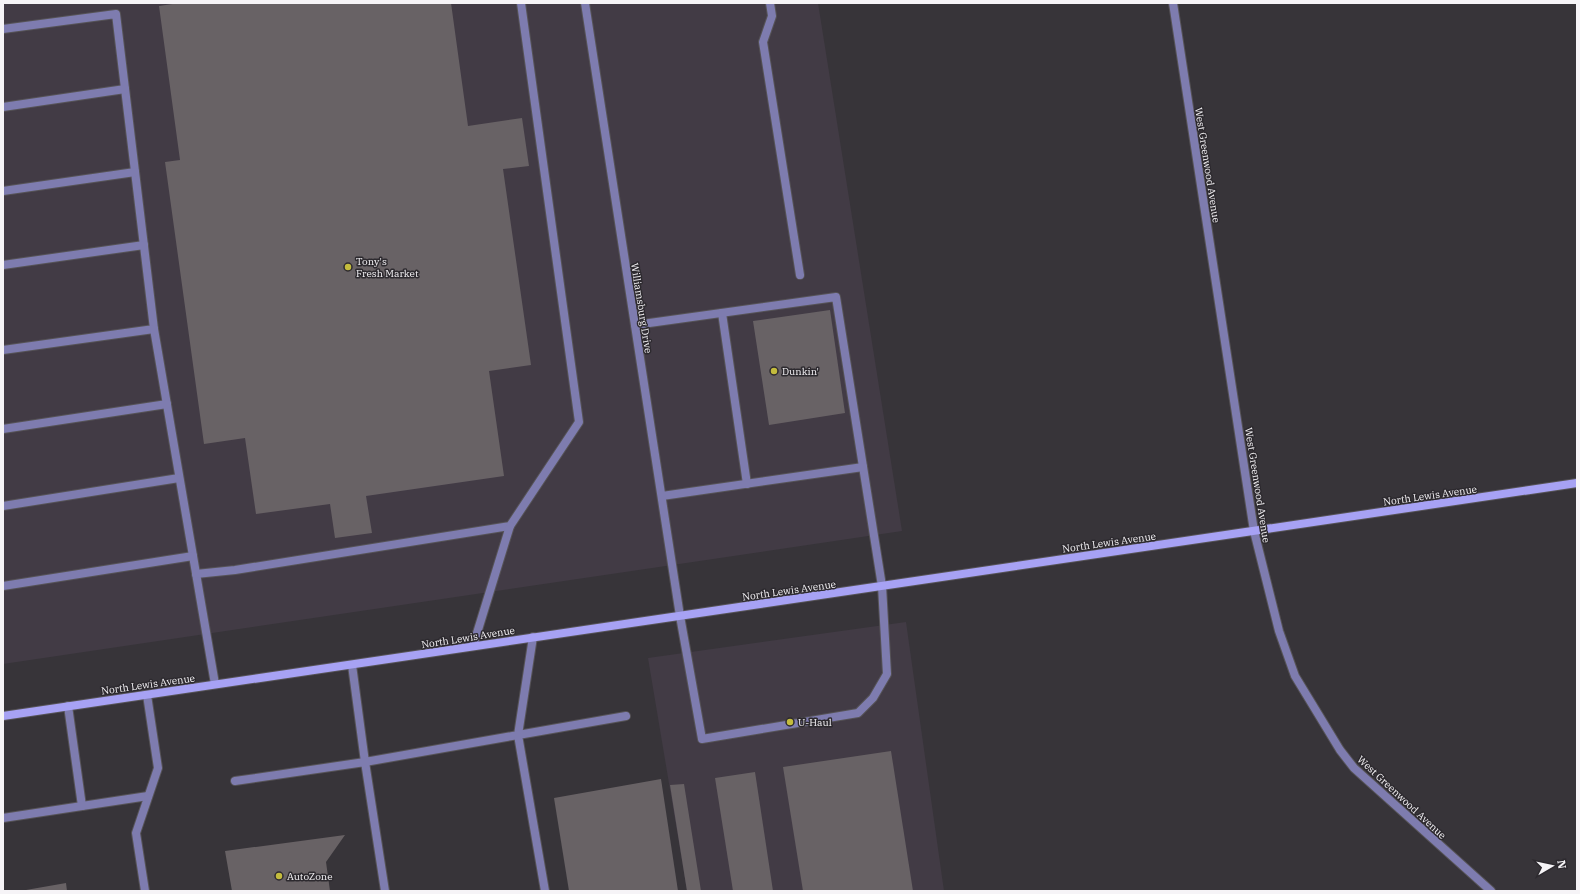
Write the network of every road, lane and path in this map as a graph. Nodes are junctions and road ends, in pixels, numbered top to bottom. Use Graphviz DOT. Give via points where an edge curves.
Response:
graph roads {
  1 [pos="521,3"];
  2 [pos="585,3"];
  3 [pos="770,3"];
  4 [pos="1173,3"];
  5 [pos="3,29"];
  6 [pos="125,89"];
  7 [pos="3,106"];
  8 [pos="135,172"];
  9 [pos="3,191"];
  10 [pos="144,245"];
  11 [pos="3,265"];
  12 [pos="800,275"];
  13 [pos="722,313"];
  14 [pos="635,325"];
  15 [pos="154,329"];
  16 [pos="3,350"];
  17 [pos="167,404"];
  18 [pos="3,429"];
  19 [pos="864,468"];
  20 [pos="179,478"];
  21 [pos="1577,483"];
  22 [pos="747,484"];
  23 [pos="662,496"];
  24 [pos="3,506"];
  25 [pos="510,526"];
  26 [pos="1254,531"];
  27 [pos="193,556"];
  28 [pos="196,574"];
  29 [pos="3,586"];
  30 [pos="882,586"];
  31 [pos="680,616"];
  32 [pos="533,637"];
  33 [pos="473,646"];
  34 [pos="352,665"];
  35 [pos="215,684"];
  36 [pos="147,695"];
  37 [pos="68,706"];
  38 [pos="3,716"];
  39 [pos="626,716"];
  40 [pos="518,735"];
  41 [pos="366,762"];
  42 [pos="235,782"];
  43 [pos="148,796"];
  44 [pos="82,806"];
  45 [pos="3,818"];
  46 [pos="145,891"];
  47 [pos="385,891"];
  48 [pos="545,891"];
  49 [pos="1491,891"];
  1 -- 25 [label="street" via="579,422"];
  2 -- 14 [label="street, Williamsburg Drive"];
  3 -- 12 [label="street" via="772,16 763,42"];
  4 -- 26 [label="street, West Greenwood Avenue"];
  5 -- 6 [label="street" via="116,14"];
  6 -- 7 [label="street"];
  6 -- 8 [label="street"];
  8 -- 9 [label="street"];
  8 -- 10 [label="street"];
  10 -- 11 [label="street"];
  10 -- 15 [label="street"];
  13 -- 14 [label="street"];
  13 -- 19 [label="street" via="836,296"];
  13 -- 22 [label="street"];
  14 -- 23 [label="street, Williamsburg Drive"];
  15 -- 16 [label="street"];
  15 -- 17 [label="street"];
  17 -- 18 [label="street"];
  17 -- 20 [label="street"];
  19 -- 22 [label="street"];
  19 -- 30 [label="street"];
  20 -- 24 [label="street"];
  20 -- 27 [label="street"];
  21 -- 26 [label="main road, North Lewis Avenue"];
  22 -- 23 [label="street"];
  23 -- 31 [label="street, Williamsburg Drive"];
  25 -- 28 [label="street"];
  25 -- 33 [label="street"];
  26 -- 30 [label="main road, North Lewis Avenue"];
  26 -- 49 [label="street, West Greenwood Avenue" via="1279,631 1295,676 1340,750 1354,768"];
  27 -- 28 [label="street"];
  27 -- 29 [label="street"];
  28 -- 35 [label="street"];
  30 -- 31 [label="main road, North Lewis Avenue"];
  30 -- 31 [label="street, Williamsburg Drive" via="886,674 873,698 858,714 702,739"];
  31 -- 32 [label="main road, North Lewis Avenue"];
  32 -- 33 [label="main road, North Lewis Avenue"];
  32 -- 40 [label="street"];
  33 -- 34 [label="main road, North Lewis Avenue"];
  34 -- 35 [label="main road, North Lewis Avenue"];
  34 -- 41 [label="street"];
  35 -- 36 [label="main road, North Lewis Avenue"];
  36 -- 37 [label="main road, North Lewis Avenue"];
  36 -- 43 [label="street" via="158,768"];
  37 -- 38 [label="main road, North Lewis Avenue"];
  37 -- 44 [label="street"];
  39 -- 40 [label="street"];
  40 -- 41 [label="street"];
  40 -- 48 [label="street"];
  41 -- 42 [label="street"];
  41 -- 47 [label="street"];
  43 -- 44 [label="street"];
  43 -- 46 [label="street" via="136,833"];
  44 -- 45 [label="street"];
}
